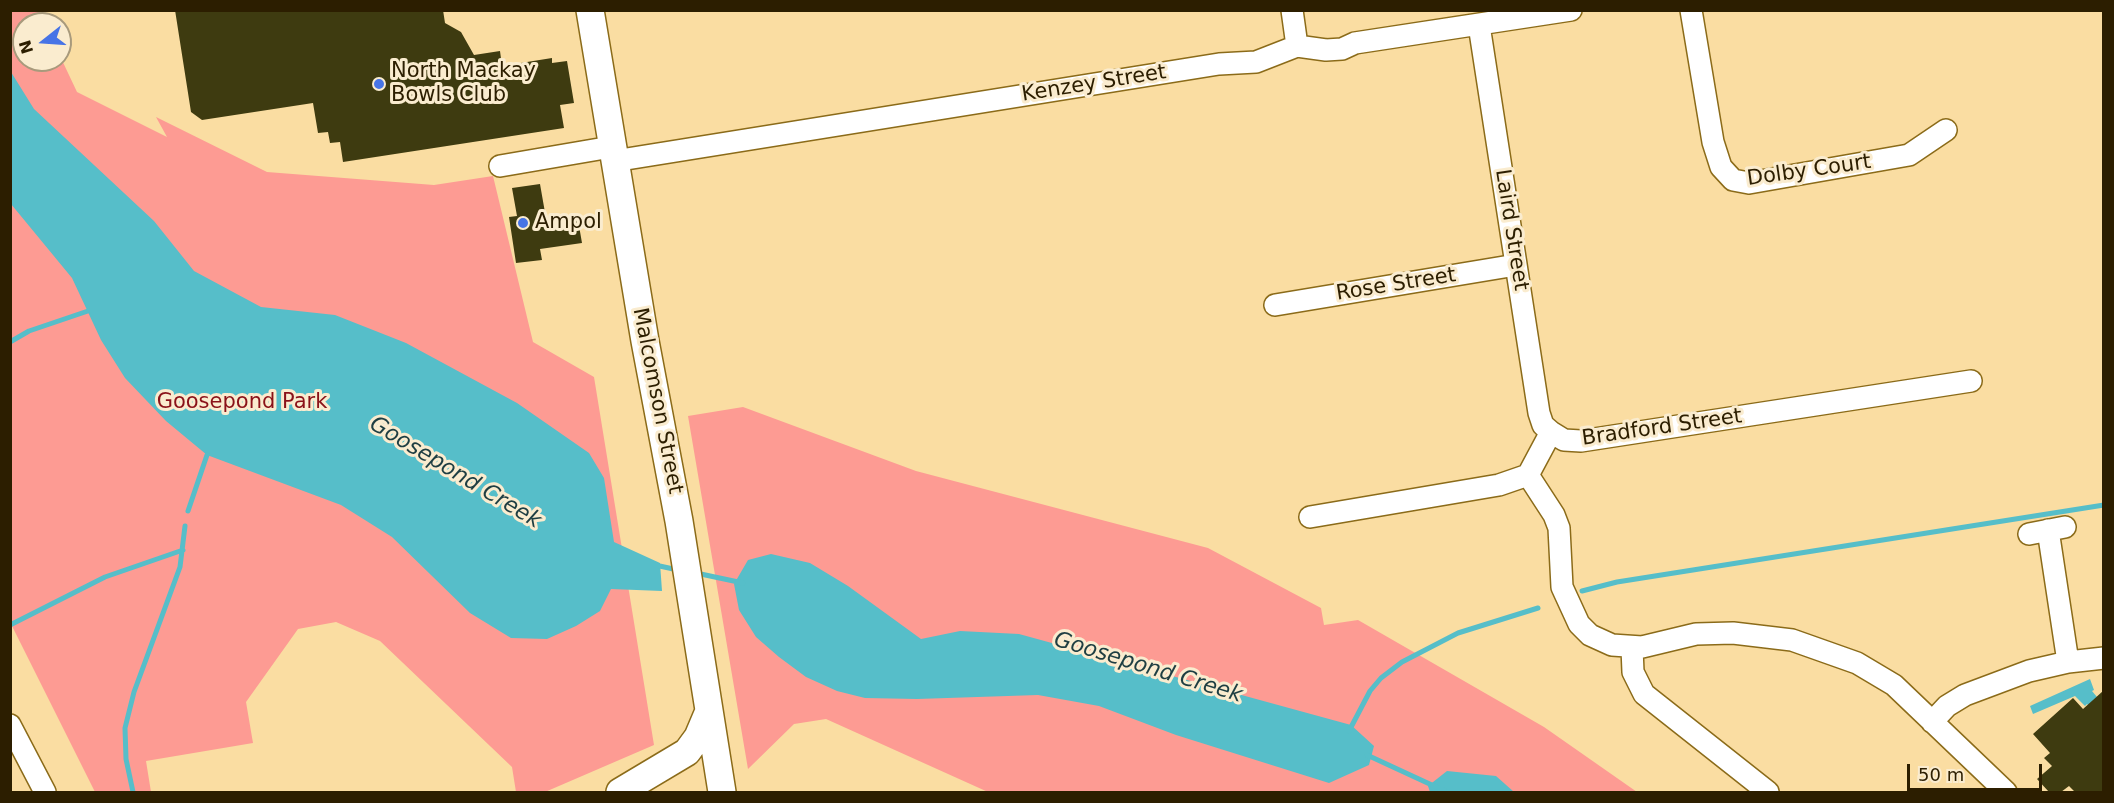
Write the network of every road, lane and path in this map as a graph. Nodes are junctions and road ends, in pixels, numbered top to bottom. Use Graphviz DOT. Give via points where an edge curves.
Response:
graph roads {
  1 [pos="590,10"];
  2 [pos="1292,10"];
  3 [pos="1571,10"];
  4 [pos="1691,10"];
  5 [pos="1479,25"];
  6 [pos="1297,45"];
  7 [pos="1946,130"];
  8 [pos="613,154"];
  9 [pos="500,166"];
  10 [pos="1516,265"];
  11 [pos="1275,305"];
  12 [pos="1971,381"];
  13 [pos="1551,432"];
  14 [pos="1528,475"];
  15 [pos="1310,517"];
  16 [pos="2047,530"];
  17 [pos="1632,648"];
  18 [pos="2103,657"];
  19 [pos="2068,662"];
  20 [pos="709,711"];
  21 [pos="1932,722"];
  22 [pos="10,724"];
  23 [pos="45,792"];
  24 [pos="620,792"];
  25 [pos="722,792"];
  26 [pos="1768,792"];
  27 [pos="2006,792"];
  1 -- 8 [label="main road, Malcomson Street"];
  2 -- 6 [label="street"];
  3 -- 5 [label="street"];
  4 -- 7 [label="street, Dolby Court" via="1713,142 1721,167 1733,180 1749,183 1909,155"];
  5 -- 6 [label="street" via="1342,49"];
  5 -- 10 [label="street, Laird Street"];
  6 -- 8 [label="street, Kenzey Street" via="1256,62 1219,64"];
  8 -- 9 [label="street, Kenzey Street"];
  8 -- 20 [label="main road, Malcomson Street"];
  10 -- 11 [label="street, Rose Street"];
  10 -- 13 [label="street, Laird Street" via="1539,413 1543,425"];
  12 -- 13 [label="street, Bradford Street" via="1581,441 1564,440"];
  13 -- 14 [label="street, Bradford Street"];
  14 -- 15 [label="street" via="1473,491"];
  14 -- 17 [label="street" via="1559,528 1562,587 1579,624 1590,635 1612,645"];
  16 -- 19 [label="street"];
  17 -- 21 [label="street" via="1714,633 1792,640 1857,663 1894,685"];
  17 -- 26 [label="street" via="1633,672 1644,694"];
  18 -- 19 [label="street"];
  19 -- 21 [label="street" via="2029,671 1965,695"];
  20 -- 24 [label="main road" via="687,752"];
  20 -- 25 [label="main road, Malcomson Street"];
  21 -- 27 [label="street"];
  22 -- 23 [label="street"];
}
